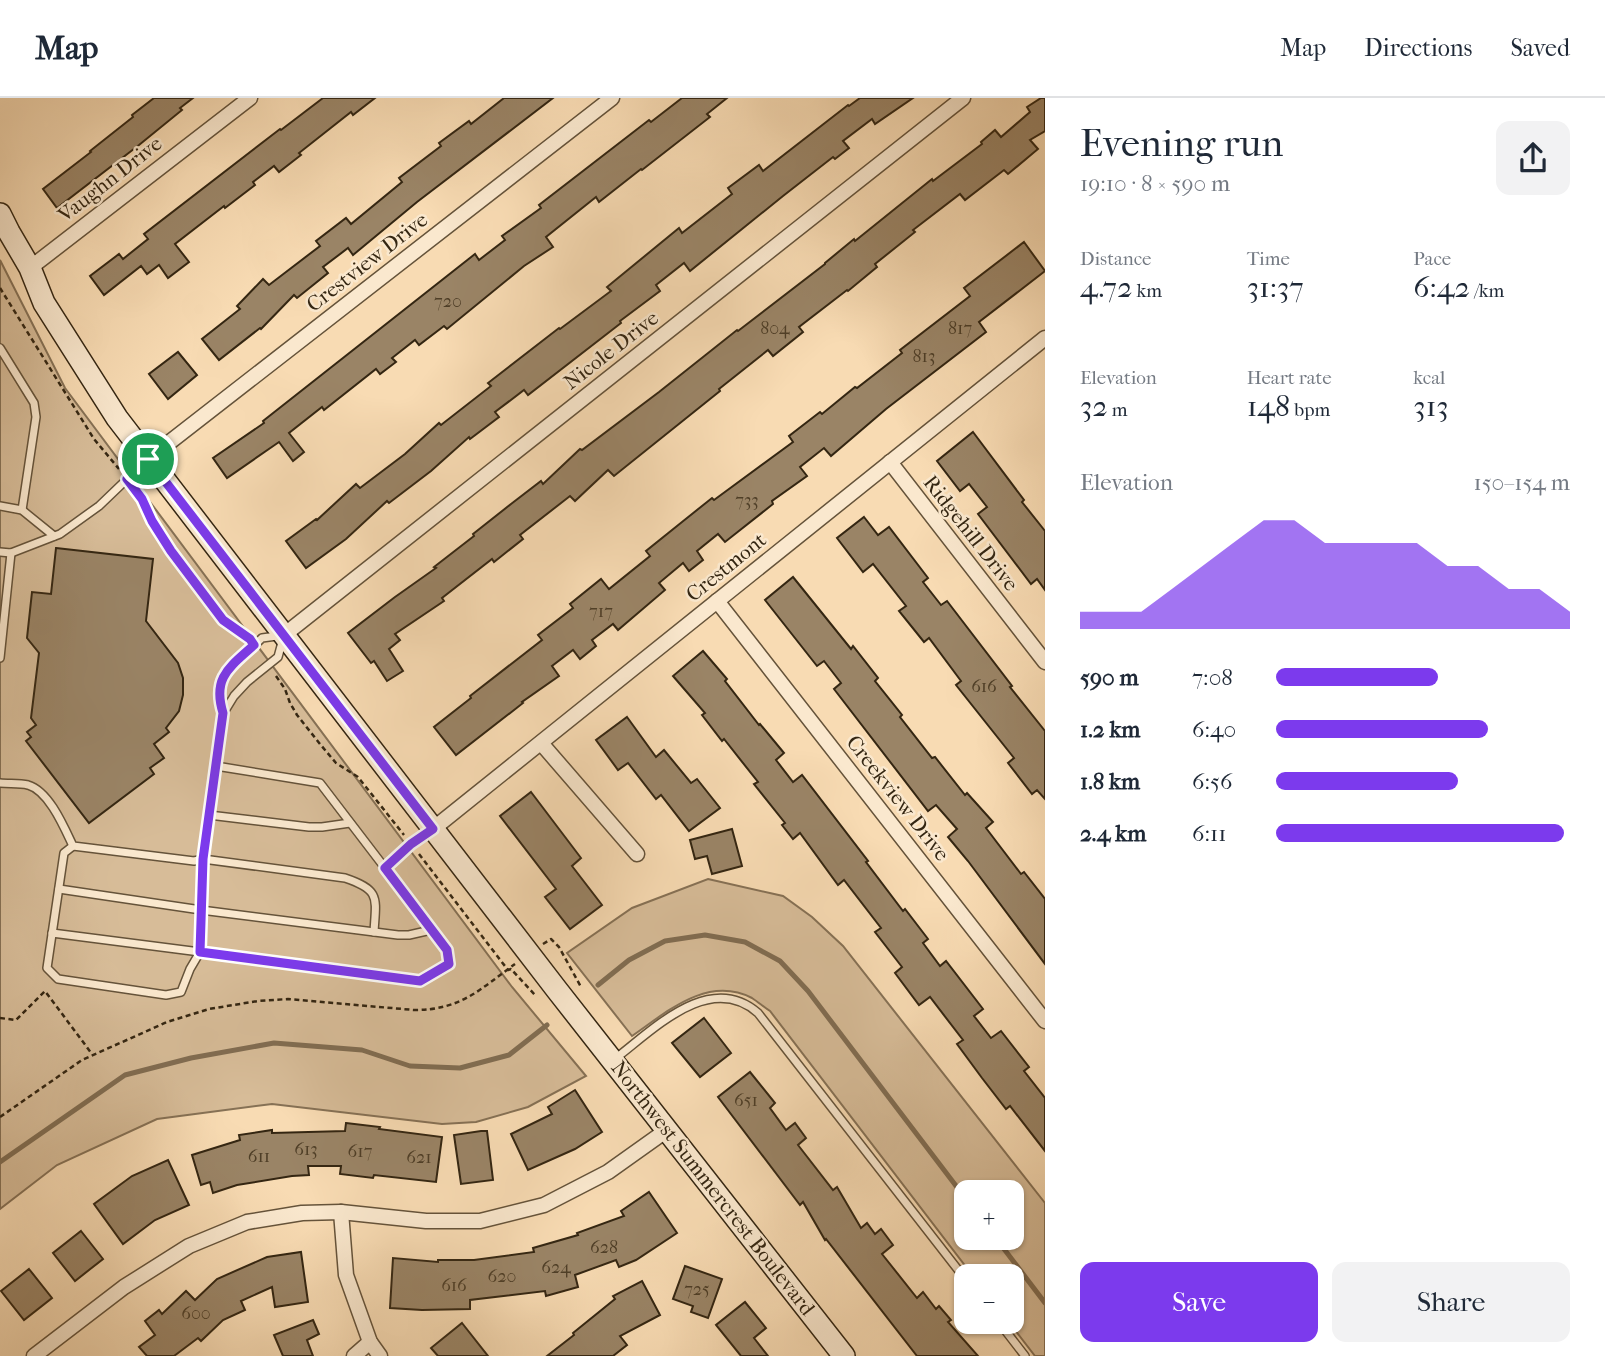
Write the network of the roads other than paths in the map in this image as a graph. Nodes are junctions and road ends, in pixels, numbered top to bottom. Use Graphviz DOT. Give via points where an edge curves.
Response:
graph roads {
  1 [pos="250,98"];
  2 [pos="612,98"];
  3 [pos="963,98"];
  4 [pos="0,214"];
  5 [pos="30,268"];
  6 [pos="1045,338"];
  7 [pos="0,348"];
  8 [pos="148,459"];
  9 [pos="890,462"];
  10 [pos="0,506"];
  11 [pos="22,510"];
  12 [pos="54,536"];
  13 [pos="0,552"];
  14 [pos="11,553"];
  15 [pos="718,601"];
  16 [pos="284,635"];
  17 [pos="0,658"];
  18 [pos="1045,662"];
  19 [pos="223,713"];
  20 [pos="541,743"];
  21 [pos="216,766"];
  22 [pos="0,783"];
  23 [pos="209,815"];
  24 [pos="351,823"];
  25 [pos="433,829"];
  26 [pos="72,846"];
  27 [pos="637,855"];
  28 [pos="203,859"];
  29 [pos="385,868"];
  30 [pos="59,888"];
  31 [pos="201,910"];
  32 [pos="431,930"];
  33 [pos="374,932"];
  34 [pos="52,933"];
  35 [pos="200,952"];
  36 [pos="1045,1021"];
  37 [pos="613,1060"];
  38 [pos="667,1130"];
  39 [pos="341,1212"];
  40 [pos="954,1265"];
  41 [pos="1008,1334"];
  42 [pos="370,1342"];
  43 [pos="34,1356"];
  44 [pos="354,1356"];
  45 [pos="380,1356"];
  46 [pos="844,1356"];
  47 [pos="1025,1356"];
  1 -- 5 [label="street, Vaughn Drive"];
  2 -- 8 [label="street, Crestview Drive"];
  3 -- 16 [label="street, Nicole Drive"];
  4 -- 5 [label="street"];
  5 -- 8 [label="street" via="44,303"];
  6 -- 9 [label="street, Crestmont"];
  7 -- 11 [label="lane" via="34,403 36,417"];
  8 -- 12 [label="lane" via="99,506"];
  8 -- 16 [label="street"];
  9 -- 15 [label="street, Crestmont"];
  9 -- 18 [label="street, Ridgehill Drive"];
  10 -- 11 [label="lane"];
  11 -- 12 [label="lane"];
  12 -- 14 [label="lane"];
  13 -- 14 [label="lane"];
  14 -- 17 [label="lane"];
  15 -- 20 [label="street, Crestmont"];
  15 -- 36 [label="street, Creekview Drive"];
  16 -- 19 [label="lane" via="278,657 247,682"];
  16 -- 19 [label="lane" via="262,638 223,675 219,700"];
  16 -- 25 [label="street"];
  19 -- 21 [label="lane"];
  20 -- 25 [label="street, Crestmont"];
  20 -- 27 [label="street"];
  21 -- 23 [label="lane"];
  21 -- 24 [label="lane" via="320,783"];
  22 -- 26 [label="lane" via="38,790 52,806"];
  23 -- 24 [label="lane" via="309,827"];
  23 -- 28 [label="lane"];
  24 -- 29 [label="lane"];
  25 -- 29 [label="lane"];
  25 -- 37 [label="street, Northwest Summercrest Boulevard"];
  26 -- 28 [label="lane"];
  26 -- 30 [label="lane" via="64,853"];
  28 -- 31 [label="lane"];
  28 -- 33 [label="lane" via="358,882 372,891 376,902"];
  29 -- 32 [label="lane"];
  30 -- 31 [label="lane"];
  30 -- 34 [label="lane"];
  31 -- 33 [label="lane"];
  31 -- 35 [label="lane"];
  32 -- 33 [label="lane" via="409,935"];
  32 -- 35 [label="lane" via="447,950 449,964 420,981"];
  34 -- 35 [label="lane"];
  34 -- 35 [label="lane" via="47,968 58,979 166,995 181,992"];
  37 -- 38 [label="street, Northwest Summercrest Boulevard"];
  37 -- 40 [label="lane" via="691,1004 720,998 748,1004"];
  38 -- 39 [label="street" via="608,1172 544,1205 480,1221"];
  38 -- 46 [label="street, Northwest Summercrest Boulevard"];
  39 -- 42 [label="street" via="345,1275"];
  39 -- 43 [label="street" via="247,1222 189,1246 124,1287"];
  41 -- 47 [label="lane"];
  42 -- 44 [label="street"];
  42 -- 45 [label="street"];
}
